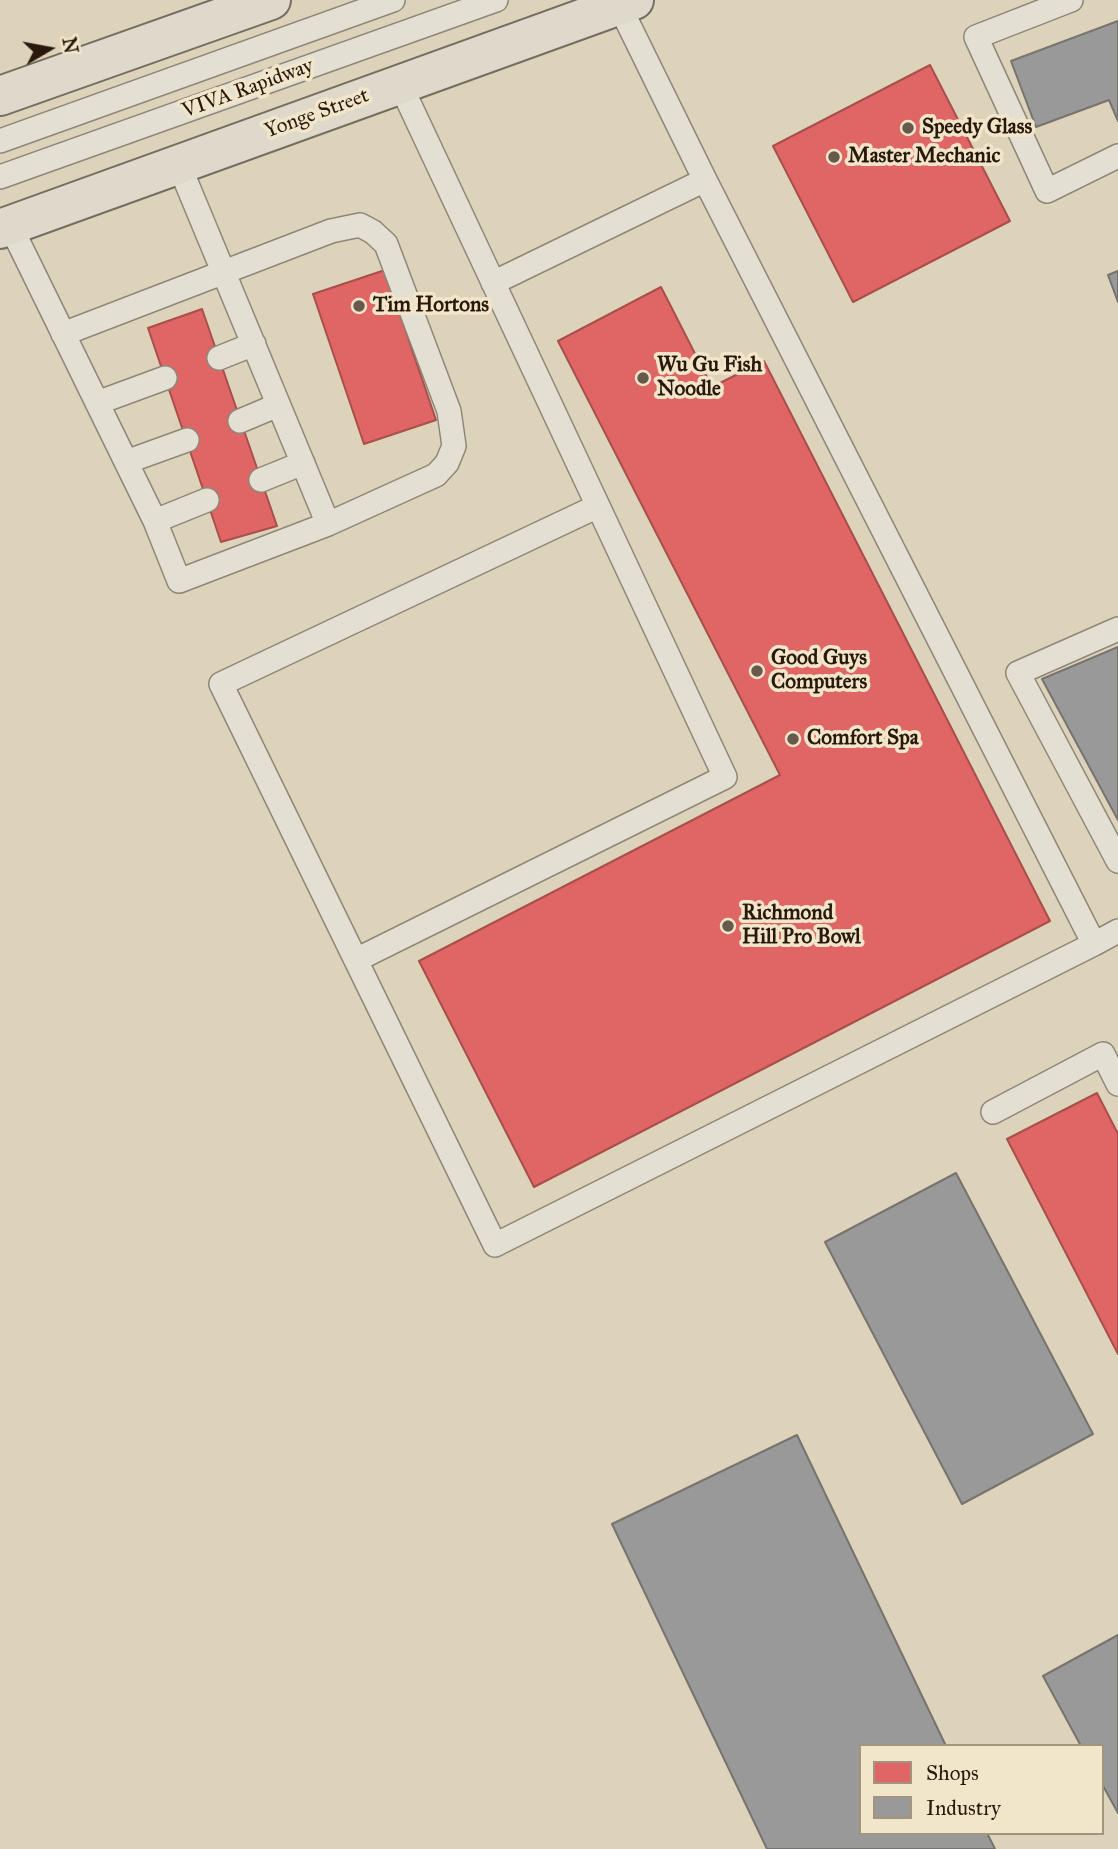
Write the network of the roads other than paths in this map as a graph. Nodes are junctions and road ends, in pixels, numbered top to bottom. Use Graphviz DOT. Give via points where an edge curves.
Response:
graph roads {
  1 [pos="271,0"];
  2 [pos="393,0"];
  3 [pos="496,0"];
  4 [pos="1071,0"];
  5 [pos="627,3"];
  6 [pos="400,84"];
  7 [pos="0,96"];
  8 [pos="0,141"];
  9 [pos="1118,156"];
  10 [pos="179,164"];
  11 [pos="0,177"];
  12 [pos="705,180"];
  13 [pos="5,227"];
  14 [pos="225,273"];
  15 [pos="493,283"];
  16 [pos="64,334"];
  17 [pos="254,344"];
  18 [pos="219,358"];
  19 [pos="165,378"];
  20 [pos="97,403"];
  21 [pos="278,405"];
  22 [pos="240,421"];
  23 [pos="187,440"];
  24 [pos="126,462"];
  25 [pos="303,463"];
  26 [pos="261,480"];
  27 [pos="207,500"];
  28 [pos="598,506"];
  29 [pos="155,522"];
  30 [pos="328,524"];
  31 [pos="1118,629"];
  32 [pos="1118,861"];
  33 [pos="1118,931"];
  34 [pos="1094,944"];
  35 [pos="356,960"];
  36 [pos="1118,1084"];
  37 [pos="993,1112"];
  1 -- 7 [label="main road"];
  2 -- 8 [label="lane, VIVA Rapidway"];
  3 -- 11 [label="lane, VIVA Rapidway"];
  4 -- 9 [label="lane" via="976,37 1048,191"];
  5 -- 6 [label="main road, Yonge Street"];
  5 -- 12 [label="lane"];
  6 -- 10 [label="main road, Yonge Street"];
  6 -- 15 [label="lane"];
  10 -- 13 [label="main road, Yonge Street"];
  10 -- 14 [label="lane"];
  12 -- 15 [label="lane"];
  12 -- 34 [label="lane"];
  13 -- 16 [label="lane"];
  14 -- 16 [label="lane"];
  14 -- 17 [label="lane"];
  14 -- 30 [label="lane" via="346,227 360,226 386,244 449,411 454,446 436,475"];
  15 -- 28 [label="lane"];
  16 -- 20 [label="lane"];
  17 -- 18 [label="lane"];
  17 -- 21 [label="lane"];
  19 -- 20 [label="lane"];
  20 -- 24 [label="lane"];
  21 -- 22 [label="lane"];
  21 -- 25 [label="lane"];
  23 -- 24 [label="lane"];
  24 -- 29 [label="lane"];
  25 -- 26 [label="lane"];
  25 -- 30 [label="lane"];
  27 -- 29 [label="lane"];
  28 -- 35 [label="lane" via="725,777"];
  28 -- 35 [label="lane" via="221,684"];
  29 -- 30 [label="lane" via="179,581"];
  31 -- 32 [label="lane" via="1018,673"];
  33 -- 34 [label="lane"];
  34 -- 35 [label="lane" via="495,1245"];
  36 -- 37 [label="lane" via="1103,1054"];
}
